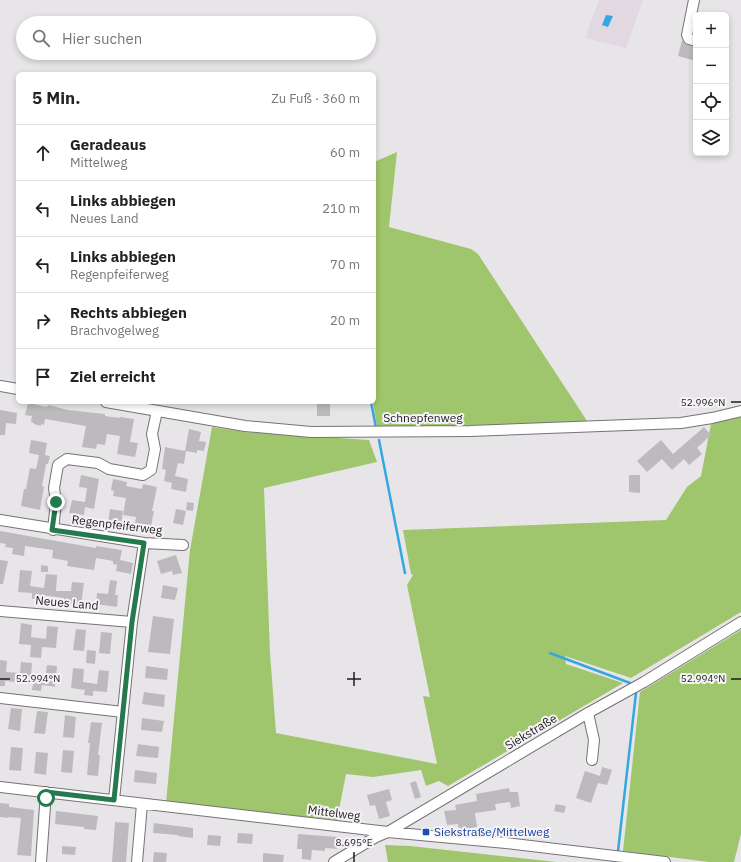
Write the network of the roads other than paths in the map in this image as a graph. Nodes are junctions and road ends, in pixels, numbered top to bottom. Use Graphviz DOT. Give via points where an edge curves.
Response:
graph roads {
  1 [pos="694,0"];
  2 [pos="693,40"];
  3 [pos="0,386"];
  4 [pos="16,389"];
  5 [pos="117,404"];
  6 [pos="157,411"];
  7 [pos="741,411"];
  8 [pos="0,520"];
  9 [pos="52,530"];
  10 [pos="144,543"];
  11 [pos="183,545"];
  12 [pos="0,610"];
  13 [pos="132,622"];
  14 [pos="741,622"];
  15 [pos="0,698"];
  16 [pos="123,712"];
  17 [pos="588,713"];
  18 [pos="592,760"];
  19 [pos="0,787"];
  20 [pos="46,792"];
  21 [pos="114,800"];
  22 [pos="142,804"];
  23 [pos="388,832"];
  24 [pos="41,862"];
  25 [pos="137,862"];
  26 [pos="334,862"];
  27 [pos="665,862"];
  1 -- 2 [label="street" via="687,35"];
  3 -- 4 [label="street"];
  5 -- 6 [label="street, Schnepfenweg"];
  6 -- 7 [label="street, Schnepfenweg" via="245,426 311,432 494,430 681,423"];
  6 -- 9 [label="street" via="152,434 155,449 151,470 143,475 67,459 58,465"];
  8 -- 9 [label="street, Regenpfeiferweg"];
  9 -- 10 [label="street, Regenpfeiferweg"];
  10 -- 11 [label="street, Regenpfeiferweg"];
  10 -- 13 [label="street"];
  12 -- 13 [label="street, Neues Land"];
  13 -- 16 [label="street"];
  14 -- 17 [label="street, Siekstraße"];
  15 -- 16 [label="street"];
  16 -- 21 [label="street"];
  17 -- 18 [label="street" via="594,740"];
  17 -- 23 [label="street, Siekstraße"];
  19 -- 20 [label="street, Mittelweg"];
  20 -- 21 [label="street, Mittelweg" via="101,802"];
  20 -- 24 [label="street"];
  21 -- 22 [label="street, Mittelweg"];
  22 -- 23 [label="street, Mittelweg"];
  22 -- 25 [label="street"];
  23 -- 26 [label="street, Siekstraße"];
  23 -- 27 [label="street, Mittelweg"];
}
